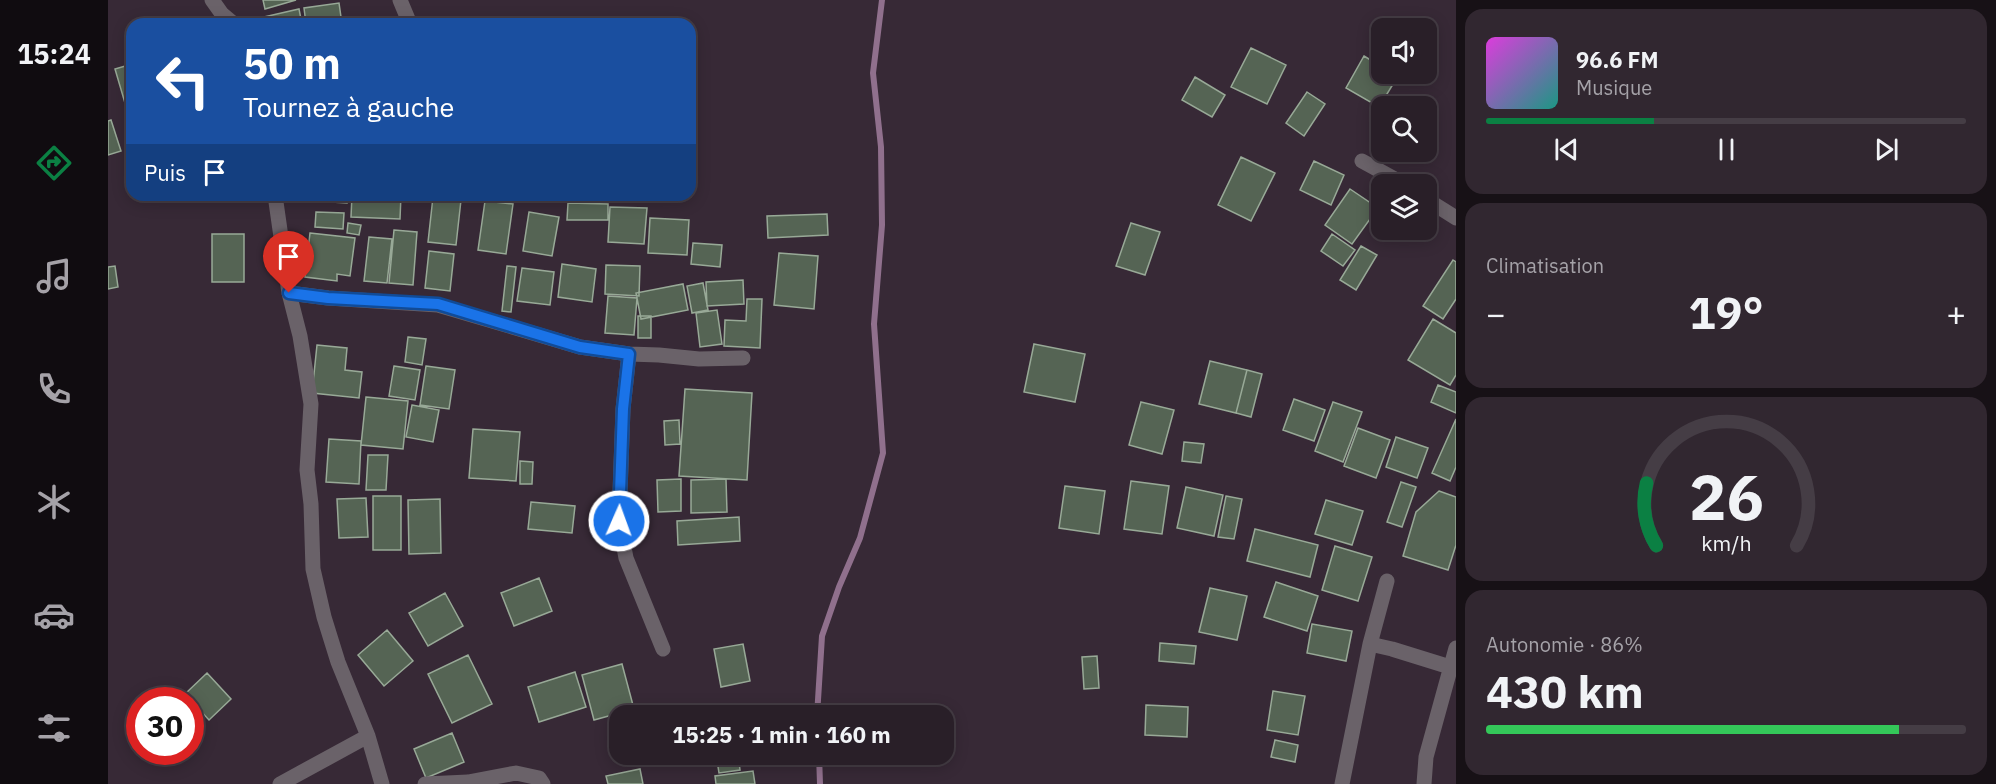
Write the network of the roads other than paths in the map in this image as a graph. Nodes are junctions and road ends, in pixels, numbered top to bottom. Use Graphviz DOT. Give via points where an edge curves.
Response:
graph roads {
  1 [pos="212,0"];
  2 [pos="400,0"];
  3 [pos="227,18"];
  4 [pos="408,18"];
  5 [pos="1362,161"];
  6 [pos="1386,174"];
  7 [pos="276,201"];
  8 [pos="1437,206"];
  9 [pos="1456,218"];
  10 [pos="289,293"];
  11 [pos="629,354"];
  12 [pos="743,358"];
  13 [pos="1387,581"];
  14 [pos="1370,644"];
  15 [pos="1456,648"];
  16 [pos="663,649"];
  17 [pos="1450,666"];
  18 [pos="368,736"];
  19 [pos="280,784"];
  20 [pos="382,784"];
  21 [pos="425,784"];
  22 [pos="543,784"];
  23 [pos="1342,784"];
  24 [pos="1424,784"];
  1 -- 3 [label="street"];
  2 -- 4 [label="street"];
  5 -- 6 [label="street"];
  7 -- 10 [label="street"];
  8 -- 9 [label="street"];
  10 -- 11 [label="street" via="438,304 570,344"];
  10 -- 18 [label="street" via="310,404 307,470 314,570 338,662"];
  11 -- 12 [label="street"];
  11 -- 16 [label="street" via="619,521 626,558"];
  13 -- 14 [label="street"];
  14 -- 17 [label="street"];
  14 -- 23 [label="street"];
  15 -- 17 [label="street"];
  17 -- 24 [label="street" via="1426,757"];
  18 -- 19 [label="street"];
  18 -- 20 [label="street"];
  21 -- 22 [label="street" via="468,782 516,773 539,778"];
}
